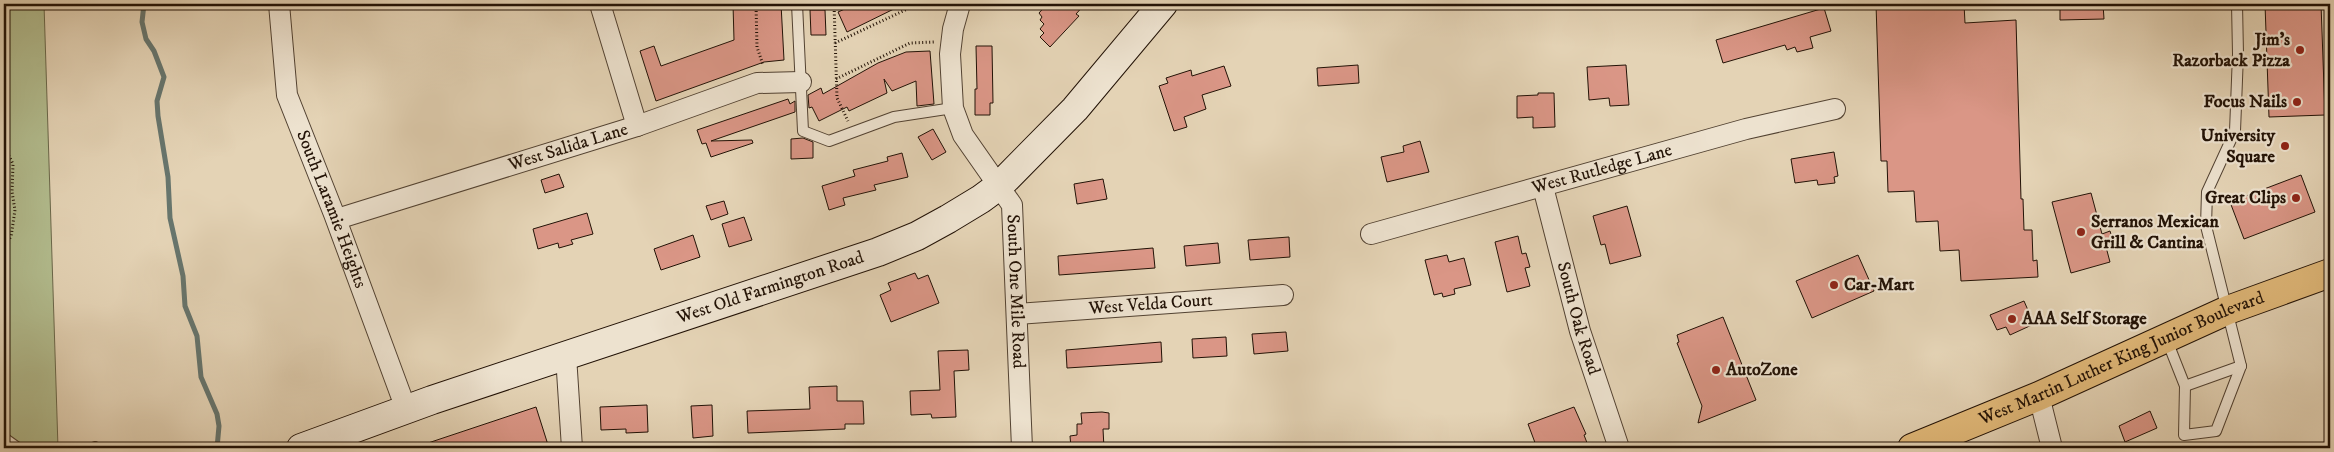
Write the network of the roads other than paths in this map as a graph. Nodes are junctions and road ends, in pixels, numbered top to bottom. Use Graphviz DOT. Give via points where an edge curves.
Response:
graph roads {
  1 [pos="279,4"];
  2 [pos="600,4"];
  3 [pos="797,4"];
  4 [pos="960,4"];
  5 [pos="1163,4"];
  6 [pos="2237,4"];
  7 [pos="801,82"];
  8 [pos="953,108"];
  9 [pos="1835,109"];
  10 [pos="637,126"];
  11 [pos="1000,185"];
  12 [pos="1543,187"];
  13 [pos="337,219"];
  14 [pos="1371,234"];
  15 [pos="2330,273"];
  16 [pos="1283,295"];
  17 [pos="2228,310"];
  18 [pos="1017,314"];
  19 [pos="2166,337"];
  20 [pos="566,356"];
  21 [pos="2241,366"];
  22 [pos="2184,386"];
  23 [pos="2039,396"];
  24 [pos="406,409"];
  25 [pos="4,438"];
  26 [pos="18,448"];
  27 [pos="301,448"];
  28 [pos="572,448"];
  29 [pos="1022,448"];
  30 [pos="1619,448"];
  31 [pos="1912,448"];
  32 [pos="2052,448"];
  1 -- 13 [label="street, South Laramie Heights" via="287,95"];
  2 -- 10 [label="street"];
  3 -- 7 [label="lane"];
  4 -- 8 [label="street, South One Mile Road" via="950,54"];
  5 -- 11 [label="street, West Old Farmington Road" via="1075,109"];
  6 -- 17 [label="lane" via="2235,131 2207,192 2205,210 2206,226"];
  7 -- 8 [label="lane" via="803,131 830,141 894,117"];
  7 -- 10 [label="street, West Salida Lane" via="757,83"];
  8 -- 11 [label="street, South One Mile Road" via="962,135"];
  9 -- 12 [label="street, West Rutledge Lane" via="1746,129"];
  10 -- 13 [label="street, West Salida Lane"];
  11 -- 18 [label="street, South One Mile Road" via="1012,205"];
  11 -- 20 [label="street, West Old Farmington Road" via="948,219 878,252"];
  12 -- 14 [label="street, West Rutledge Lane"];
  12 -- 30 [label="street, South Oak Road" via="1580,331"];
  13 -- 24 [label="street, South Laramie Heights"];
  15 -- 17 [label="highway, West Martin Luther King Junior Boulevard"];
  16 -- 18 [label="street, West Velda Court"];
  17 -- 19 [label="highway, West Martin Luther King Junior Boulevard"];
  17 -- 21 [label="lane"];
  18 -- 29 [label="street, South One Mile Road"];
  19 -- 22 [label="lane"];
  19 -- 23 [label="highway, West Martin Luther King Junior Boulevard"];
  20 -- 24 [label="street, West Old Farmington Road"];
  20 -- 28 [label="street"];
  21 -- 22 [label="lane"];
  21 -- 22 [label="lane" via="2216,431 2184,436"];
  23 -- 31 [label="highway, West Martin Luther King Junior Boulevard"];
  23 -- 32 [label="street"];
  24 -- 27 [label="street, West Old Farmington Road"];
  25 -- 26 [label="lane"];
}
